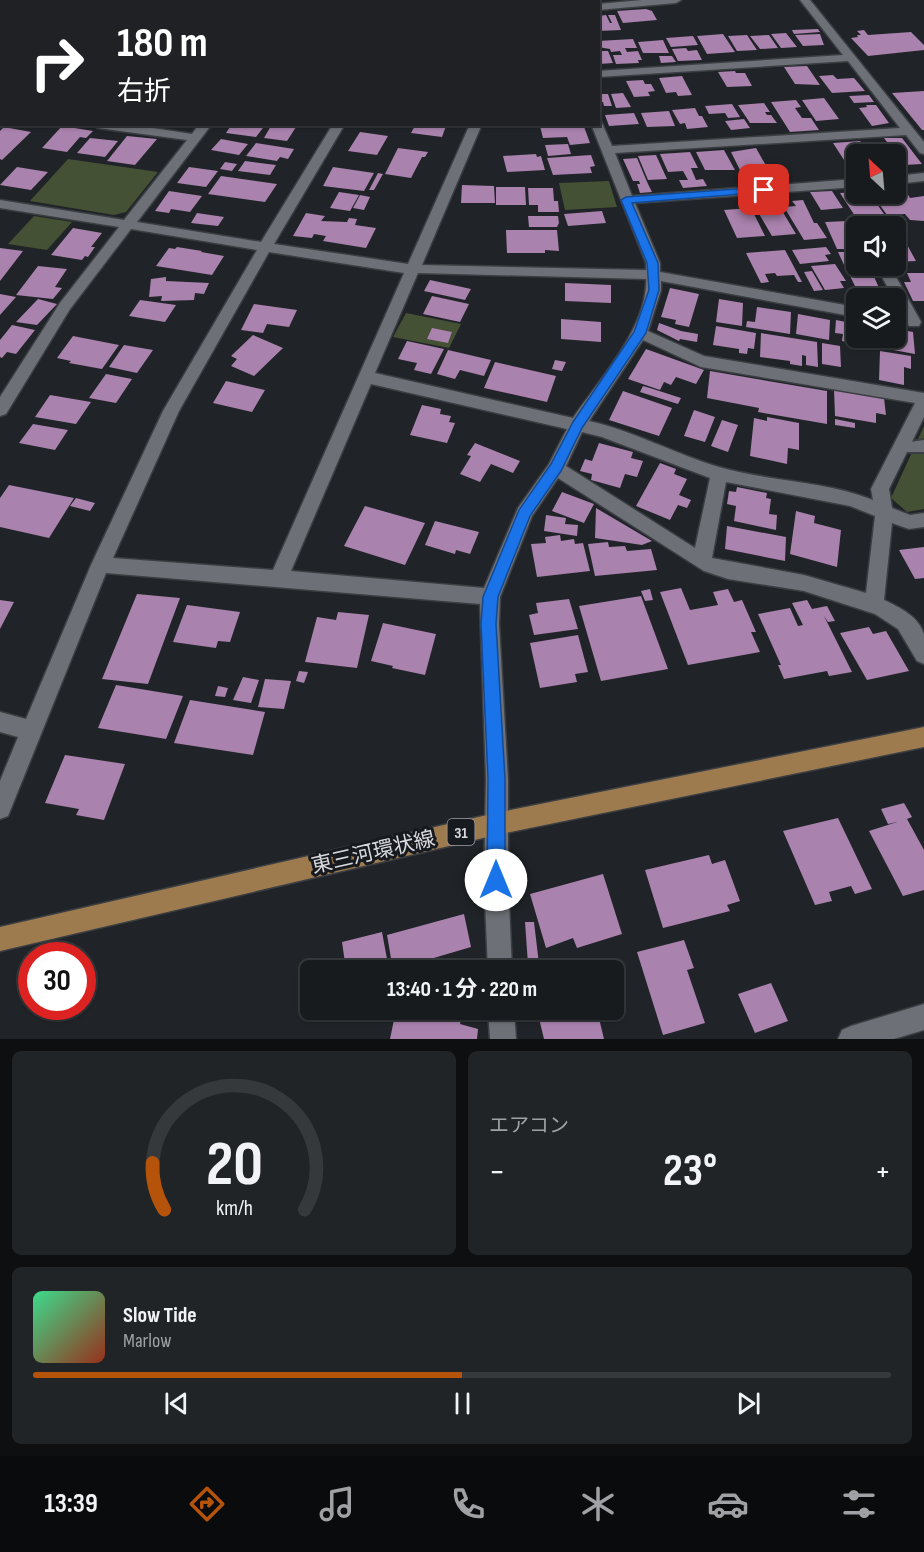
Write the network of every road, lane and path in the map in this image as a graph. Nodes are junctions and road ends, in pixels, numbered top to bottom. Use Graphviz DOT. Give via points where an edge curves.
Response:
graph roads {
  1 [pos="676,0"];
  2 [pos="805,0"];
  3 [pos="600,7"];
  4 [pos="850,58"];
  5 [pos="600,74"];
  6 [pos="112,126"];
  7 [pos="205,126"];
  8 [pos="338,126"];
  9 [pos="475,126"];
  10 [pos="598,126"];
  11 [pos="909,131"];
  12 [pos="196,138"];
  13 [pos="607,150"];
  14 [pos="924,150"];
  15 [pos="924,177"];
  16 [pos="906,179"];
  17 [pos="846,184"];
  18 [pos="626,200"];
  19 [pos="0,204"];
  20 [pos="129,225"];
  21 [pos="265,246"];
  22 [pos="413,268"];
  23 [pos="652,275"];
  24 [pos="889,276"];
  25 [pos="846,310"];
  26 [pos="919,322"];
  27 [pos="640,333"];
  28 [pos="366,377"];
  29 [pos="924,400"];
  30 [pos="0,410"];
  31 [pos="577,425"];
  32 [pos="924,446"];
  33 [pos="901,448"];
  34 [pos="556,468"];
  35 [pos="719,474"];
  36 [pos="884,511"];
  37 [pos="924,520"];
  38 [pos="702,562"];
  39 [pos="100,565"];
  40 [pos="278,579"];
  41 [pos="490,597"];
  42 [pos="874,606"];
  43 [pos="924,655"];
  44 [pos="0,723"];
  45 [pos="33,731"];
  46 [pos="924,737"];
  47 [pos="0,808"];
  48 [pos="496,824"];
  49 [pos="0,939"];
  50 [pos="500,960"];
  51 [pos="924,1017"];
  52 [pos="501,1020"];
  53 [pos="502,1039"];
  54 [pos="851,1039"];
  1 -- 3 [label="street"];
  2 -- 4 [label="street"];
  4 -- 5 [label="street"];
  4 -- 11 [label="street"];
  6 -- 12 [label="street"];
  7 -- 12 [label="street"];
  8 -- 21 [label="street"];
  9 -- 22 [label="street"];
  10 -- 13 [label="street"];
  11 -- 13 [label="street"];
  11 -- 14 [label="street"];
  12 -- 20 [label="street"];
  13 -- 18 [label="street"];
  15 -- 16 [label="street"];
  17 -- 18 [label="street"];
  18 -- 23 [label="street" via="652,263"];
  19 -- 20 [label="street"];
  20 -- 21 [label="street"];
  20 -- 30 [label="street" via="65,306"];
  21 -- 22 [label="street"];
  21 -- 39 [label="street" via="171,411"];
  22 -- 23 [label="street"];
  22 -- 28 [label="street"];
  23 -- 25 [label="street"];
  23 -- 27 [label="street" via="654,290"];
  24 -- 26 [label="street"];
  27 -- 29 [label="street" via="701,361"];
  27 -- 31 [label="street"];
  28 -- 31 [label="street"];
  28 -- 40 [label="street"];
  29 -- 33 [label="street"];
  31 -- 34 [label="street"];
  31 -- 35 [label="street" via="605,431"];
  32 -- 33 [label="lane"];
  33 -- 36 [label="street" via="880,489"];
  34 -- 38 [label="street"];
  34 -- 41 [label="street" via="524,513"];
  35 -- 36 [label="street" via="852,499"];
  35 -- 38 [label="street"];
  36 -- 37 [label="street" via="909,522"];
  36 -- 42 [label="street"];
  38 -- 42 [label="street" via="715,568 778,577"];
  39 -- 40 [label="street"];
  39 -- 45 [label="street"];
  40 -- 41 [label="street"];
  41 -- 48 [label="street"];
  42 -- 43 [label="street" via="904,621"];
  44 -- 45 [label="street"];
  45 -- 47 [label="street"];
  46 -- 48 [label="main road, 東三河環状線 / 31"];
  48 -- 49 [label="main road, 東三河環状線 / 31"];
  48 -- 50 [label="street"];
  51 -- 54 [label="street"];
  52 -- 53 [label="street"];
}
